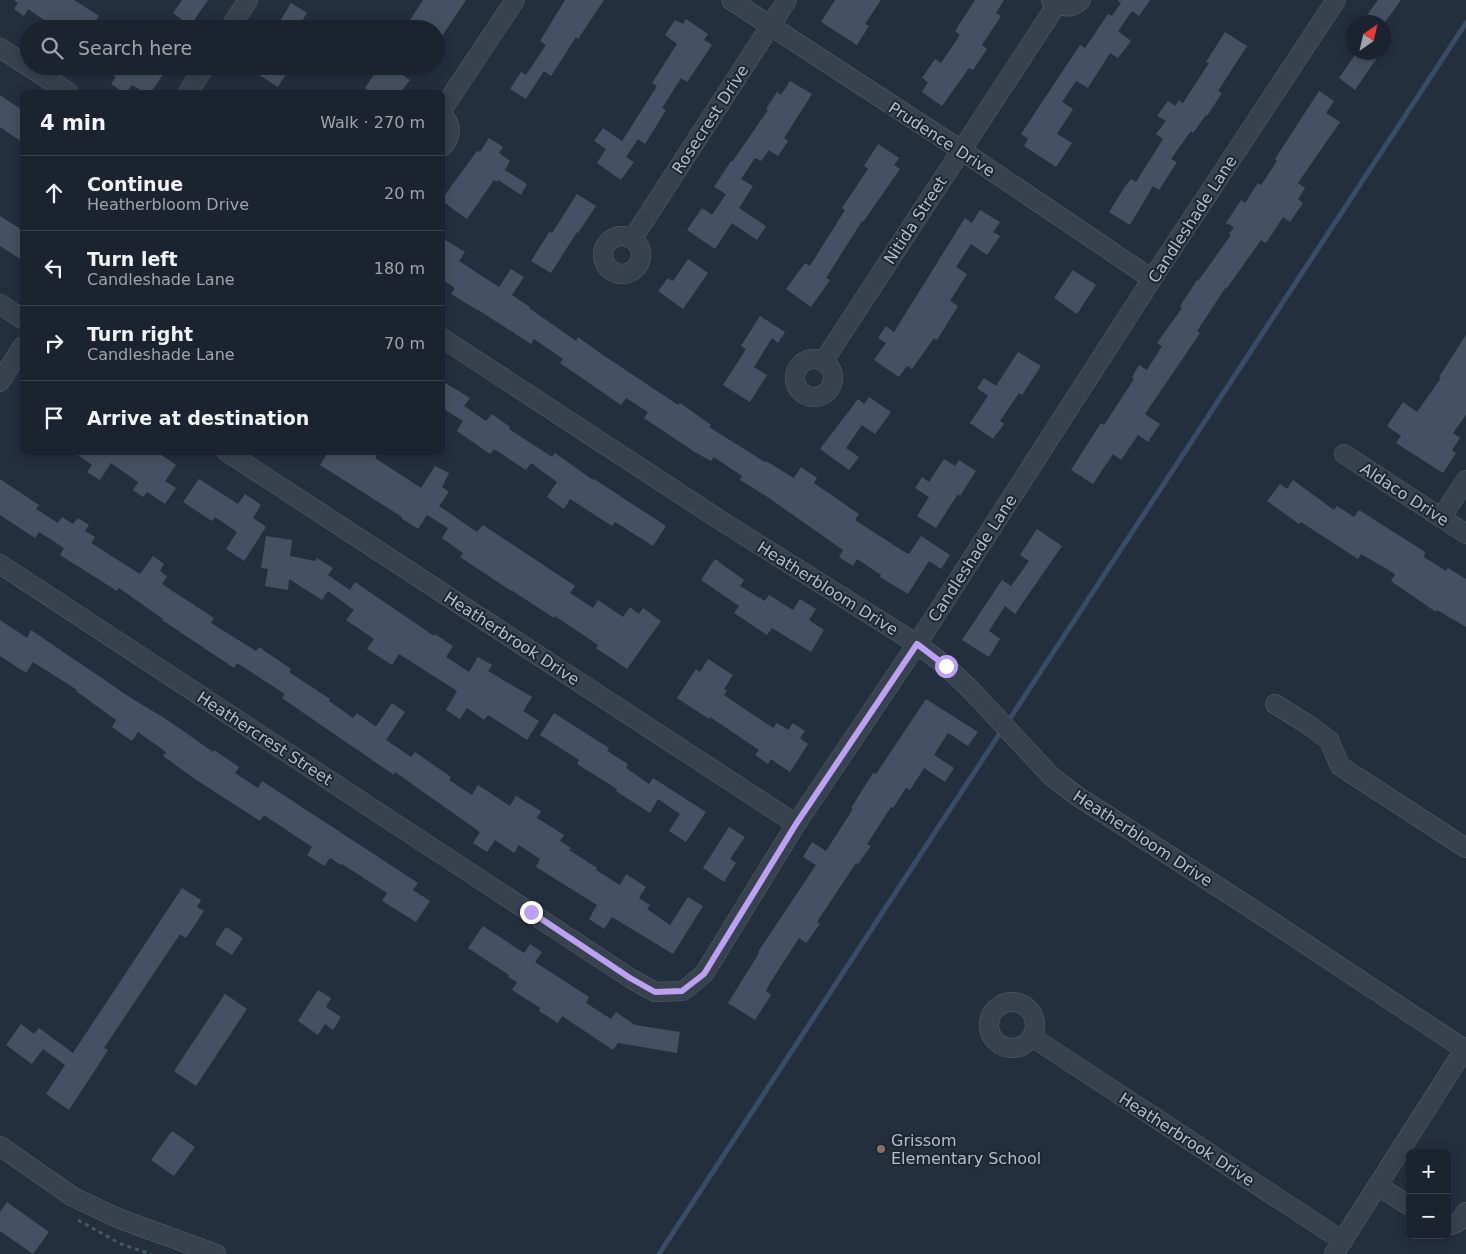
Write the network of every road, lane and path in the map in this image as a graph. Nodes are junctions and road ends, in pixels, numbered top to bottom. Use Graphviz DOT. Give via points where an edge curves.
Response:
graph roads {
  1 [pos="248,0"];
  2 [pos="515,0"];
  3 [pos="731,0"];
  4 [pos="787,0"];
  5 [pos="1081,0"];
  6 [pos="1336,0"];
  7 [pos="1054,2"];
  8 [pos="235,20"];
  9 [pos="771,26"];
  10 [pos="0,48"];
  11 [pos="20,61"];
  12 [pos="42,75"];
  13 [pos="199,75"];
  14 [pos="65,90"];
  15 [pos="189,90"];
  16 [pos="445,105"];
  17 [pos="445,118"];
  18 [pos="445,144"];
  19 [pos="961,150"];
  20 [pos="633,238"];
  21 [pos="1152,279"];
  22 [pos="0,304"];
  23 [pos="20,318"];
  24 [pos="445,340"];
  25 [pos="20,350"];
  26 [pos="823,362"];
  27 [pos="0,382"];
  28 [pos="1344,454"];
  29 [pos="232,455"];
  30 [pos="1466,480"];
  31 [pos="1441,518"];
  32 [pos="1466,534"];
  33 [pos="0,564"];
  34 [pos="917,644"];
  35 [pos="1275,704"];
  36 [pos="796,824"];
  37 [pos="1466,848"];
  38 [pos="531,912"];
  39 [pos="1032,1037"];
  40 [pos="1465,1048"];
  41 [pos="0,1146"];
  42 [pos="1378,1186"];
  43 [pos="1406,1204"];
  44 [pos="1466,1212"];
  45 [pos="1451,1225"];
  46 [pos="1338,1247"];
  47 [pos="216,1254"];
  1 -- 8 [label="street"];
  2 -- 16 [label="street"];
  3 -- 9 [label="street, Prudence Drive"];
  4 -- 9 [label="street, Rosecrest Drive"];
  5 -- 7 [label="street, Nitida Street" via="1069,7"];
  6 -- 21 [label="street, Candleshade Lane"];
  7 -- 19 [label="street, Nitida Street"];
  9 -- 19 [label="street, Prudence Drive"];
  9 -- 20 [label="street, Rosecrest Drive"];
  10 -- 11 [label="street"];
  12 -- 14 [label="street"];
  13 -- 15 [label="street"];
  17 -- 18 [label="street" via="451,130"];
  19 -- 21 [label="street, Prudence Drive"];
  19 -- 26 [label="street, Nitida Street"];
  21 -- 34 [label="street, Candleshade Lane"];
  22 -- 23 [label="street"];
  24 -- 34 [label="street, Heatherbloom Drive"];
  25 -- 27 [label="street"];
  28 -- 31 [label="street, Aldaco Drive"];
  29 -- 36 [label="street, Heatherbrook Drive"];
  30 -- 31 [label="street"];
  31 -- 32 [label="street, Aldaco Drive"];
  33 -- 38 [label="street, Heathercrest Street"];
  34 -- 36 [label="street, Candleshade Lane"];
  34 -- 40 [label="street, Heatherbloom Drive" via="946,666 1051,776 1077,796"];
  35 -- 37 [label="street" via="1329,740 1340,766"];
  36 -- 38 [label="street, Candleshade Lane" via="704,974 682,991 655,992"];
  39 -- 46 [label="street, Heatherbrook Drive"];
  40 -- 42 [label="street"];
  41 -- 47 [label="street" via="73,1197"];
  42 -- 43 [label="street"];
  42 -- 46 [label="street"];
  44 -- 45 [label="street" via="1460,1221"];
}
